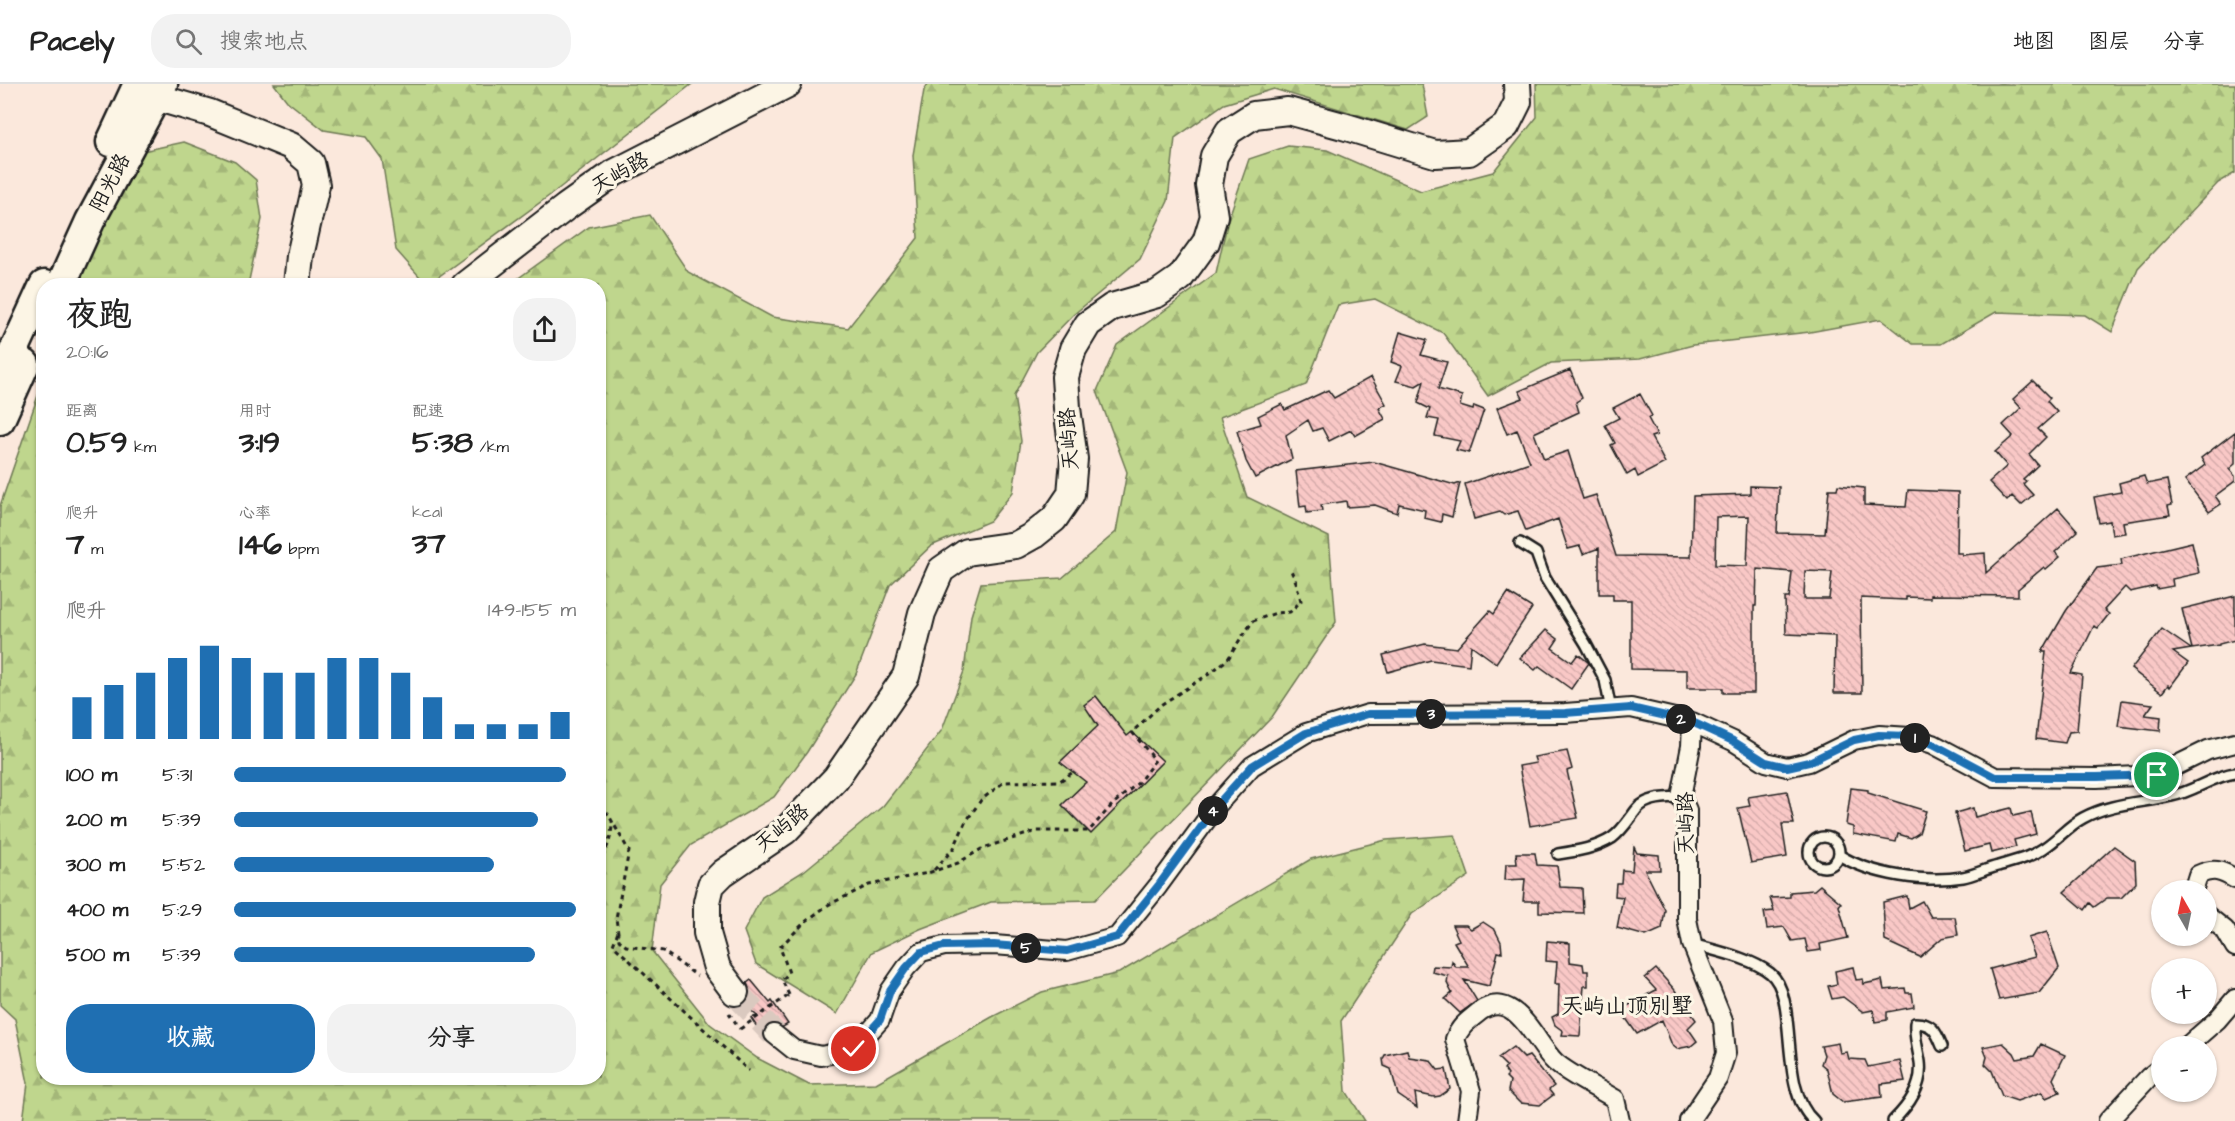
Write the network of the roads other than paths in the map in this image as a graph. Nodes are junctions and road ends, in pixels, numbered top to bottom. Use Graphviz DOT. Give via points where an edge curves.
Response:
graph roads {
  1 [pos="788,84"];
  2 [pos="1517,84"];
  3 [pos="148,87"];
  4 [pos="48,278"];
  5 [pos="64,278"];
  6 [pos="298,278"];
  7 [pos="474,278"];
  8 [pos="36,302"];
  9 [pos="36,341"];
  10 [pos="0,381"];
  11 [pos="0,420"];
  12 [pos="1520,543"];
  13 [pos="1611,710"];
  14 [pos="1692,722"];
  15 [pos="2235,743"];
  16 [pos="2235,773"];
  17 [pos="1681,797"];
  18 [pos="1558,854"];
  19 [pos="1839,855"];
  20 [pos="2235,879"];
  21 [pos="2196,880"];
  22 [pos="2217,924"];
  23 [pos="1692,944"];
  24 [pos="2235,947"];
  25 [pos="730,999"];
  26 [pos="2235,999"];
  27 [pos="774,1034"];
  28 [pos="2199,1036"];
  29 [pos="1942,1046"];
  30 [pos="2151,1075"];
  31 [pos="1467,1121"];
  32 [pos="1620,1121"];
  33 [pos="1689,1121"];
  34 [pos="1814,1121"];
  35 [pos="1893,1121"];
  36 [pos="2108,1121"];
  1 -- 7 [label="street, 天屿路" via="614,173"];
  2 -- 25 [label="street, 天屿路" via="1518,102 1506,126 1469,152 1435,154 1288,111 1254,115 1228,131 1214,156 1209,185 1214,216 1206,242 1180,278 1157,294 1112,308 1088,324 1073,349 1065,377 1074,459 1071,494 1054,519 1016,545 967,552 941,570 922,613 906,676 836,778 785,831 711,885 707,933"];
  3 -- 4 [label="main road, 阳光路"];
  3 -- 5 [label="main road, 阳光路"];
  3 -- 6 [label="street" via="291,146 311,163 316,185"];
  8 -- 10 [label="main road, 阳光路"];
  9 -- 11 [label="main road"];
  12 -- 13 [label="lane" via="1536,554 1545,578 1586,644 1605,680"];
  13 -- 14 [label="street" via="1631,708"];
  13 -- 27 [label="street" via="1368,714 1306,733 1252,766 1218,804 1117,937 1067,951 994,945 944,946 921,952 890,991 880,1020 854,1049 821,1056 794,1050"];
  14 -- 15 [label="street" via="1766,762 1787,767 1809,762 1854,740 1879,735 1910,736 1995,777 2157,775 2208,750"];
  14 -- 17 [label="street, 天屿路"];
  16 -- 19 [label="lane" via="2194,790 2141,800 2085,817 2044,848 2022,859 1963,877 1901,876"];
  17 -- 18 [label="lane" via="1656,799 1639,807 1613,837 1592,848"];
  17 -- 23 [label="street, 天屿路" via="1687,810 1687,919"];
  20 -- 21 [label="street" via="2221,870 2210,870 2198,875"];
  22 -- 24 [label="street"];
  23 -- 33 [label="street, 天屿路" via="1723,1021 1726,1053 1718,1078"];
  23 -- 34 [label="lane" via="1761,967 1773,975 1784,998 1791,1064 1799,1096"];
  26 -- 28 [label="street"];
  29 -- 35 [label="lane" via="1935,1029 1915,1023 1918,1085 1909,1105"];
  30 -- 36 [label="street"];
  31 -- 32 [label="street" via="1471,1091 1455,1039 1460,1027 1483,1010 1502,1005 1516,1012 1556,1062 1615,1099"];
}
